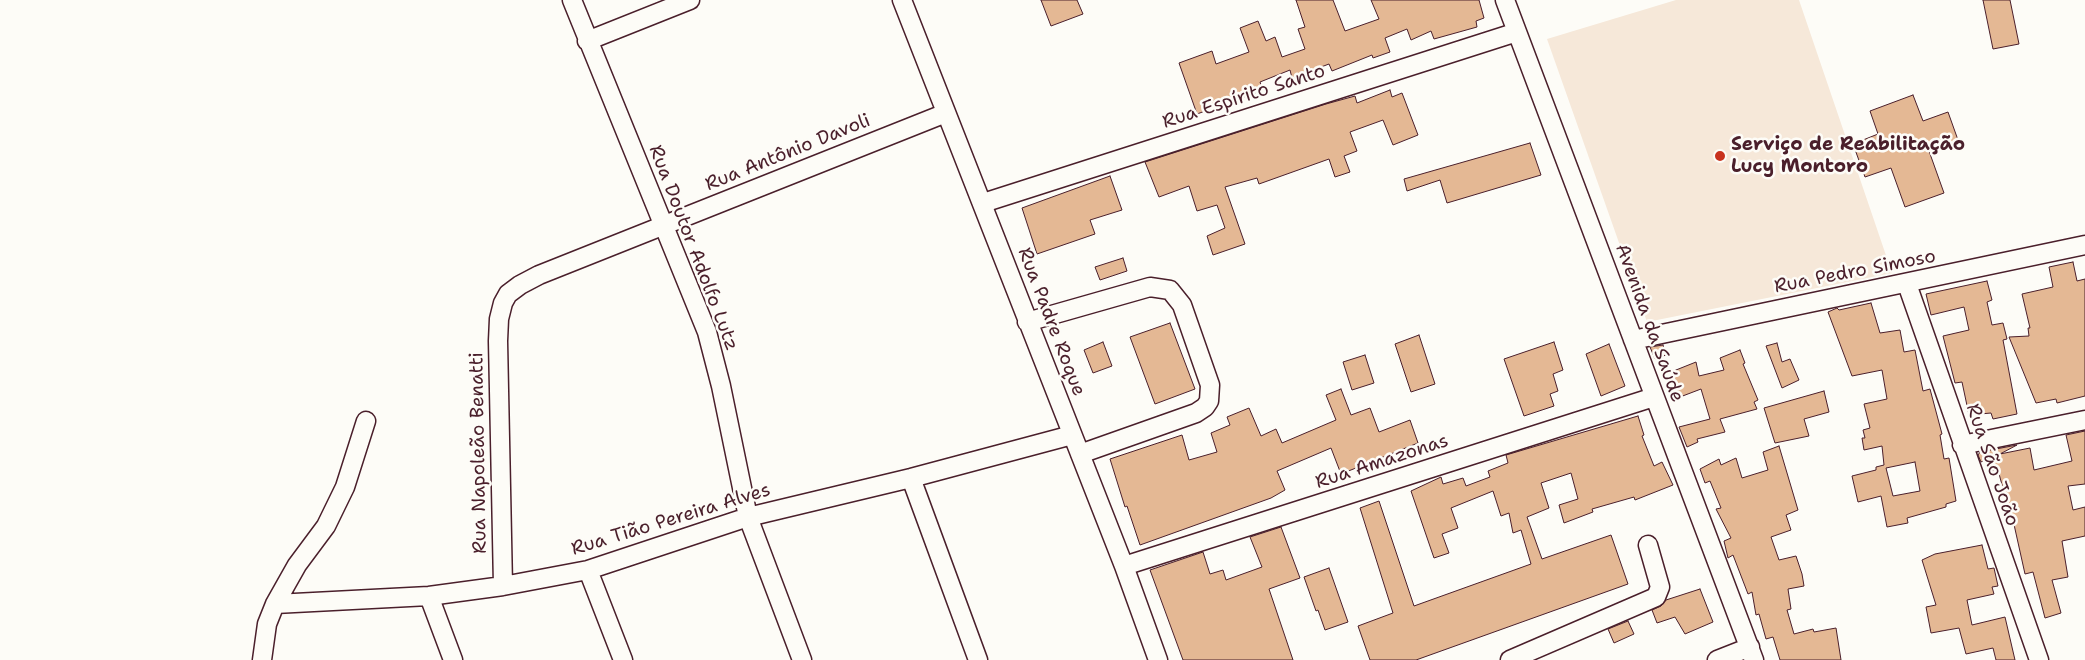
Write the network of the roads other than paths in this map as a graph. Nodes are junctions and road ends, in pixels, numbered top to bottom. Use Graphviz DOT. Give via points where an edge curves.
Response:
graph roads {
  1 [pos="572,0"];
  2 [pos="690,0"];
  3 [pos="902,0"];
  4 [pos="1505,0"];
  5 [pos="1517,32"];
  6 [pos="587,40"];
  7 [pos="946,113"];
  8 [pos="983,203"];
  9 [pos="663,226"];
  10 [pos="2085,245"];
  11 [pos="1908,284"];
  12 [pos="498,320"];
  13 [pos="1027,322"];
  14 [pos="1633,340"];
  15 [pos="1654,397"];
  16 [pos="2085,420"];
  17 [pos="366,421"];
  18 [pos="1072,435"];
  19 [pos="1962,445"];
  20 [pos="1080,454"];
  21 [pos="912,478"];
  22 [pos="748,517"];
  23 [pos="1648,545"];
  24 [pos="1124,566"];
  25 [pos="588,570"];
  26 [pos="503,586"];
  27 [pos="429,596"];
  28 [pos="275,604"];
  29 [pos="1752,654"];
  30 [pos="262,660"];
  31 [pos="453,660"];
  32 [pos="623,660"];
  33 [pos="802,660"];
  34 [pos="978,660"];
  35 [pos="1158,660"];
  36 [pos="1510,660"];
  37 [pos="1717,660"];
  38 [pos="2039,660"];
  1 -- 6 [label="street, Rua Doutor Adolfo Lutz"];
  2 -- 6 [label="street"];
  3 -- 7 [label="street, Rua Padre Roque"];
  4 -- 5 [label="street, Avenida da Saúde"];
  5 -- 8 [label="street, Rua Espírito Santo"];
  5 -- 14 [label="street, Avenida da Saúde"];
  6 -- 9 [label="street, Rua Doutor Adolfo Lutz"];
  7 -- 8 [label="street, Rua Padre Roque"];
  7 -- 9 [label="street, Rua Antônio Davoli"];
  8 -- 13 [label="street, Rua Padre Roque"];
  9 -- 12 [label="street, Rua Antônio Davoli" via="520,285 508,294"];
  9 -- 22 [label="street, Rua Doutor Adolfo Lutz" via="706,332 721,386"];
  10 -- 11 [label="street, Rua Pedro Simoso"];
  11 -- 14 [label="street, Rua Pedro Simoso"];
  11 -- 19 [label="street, Rua São João"];
  12 -- 26 [label="street, Rua Napoleão Benatti"];
  13 -- 18 [label="street, Rua Padre Roque"];
  13 -- 20 [label="street" via="1150,286 1170,290 1182,305 1210,385 1209,401 1196,413"];
  14 -- 15 [label="street, Avenida da Saúde"];
  15 -- 24 [label="street, Rua Amazonas"];
  15 -- 29 [label="street, Avenida da Saúde"];
  16 -- 19 [label="street"];
  17 -- 28 [label="street" via="345,487 326,526 297,565"];
  18 -- 20 [label="street, Rua Padre Roque"];
  18 -- 21 [label="street, Rua Tião Pereira Alves"];
  19 -- 38 [label="street, Rua São João"];
  20 -- 24 [label="street, Rua Padre Roque"];
  21 -- 22 [label="street, Rua Tião Pereira Alves"];
  21 -- 34 [label="street"];
  22 -- 25 [label="street, Rua Tião Pereira Alves"];
  22 -- 33 [label="street, Rua Doutor Adolfo Lutz"];
  23 -- 36 [label="street" via="1660,587 1656,597"];
  24 -- 35 [label="street, Rua Padre Roque"];
  25 -- 26 [label="street, Rua Tião Pereira Alves"];
  25 -- 32 [label="street"];
  26 -- 27 [label="street, Rua Tião Pereira Alves"];
  27 -- 28 [label="street, Rua Tião Pereira Alves"];
  27 -- 31 [label="street"];
  28 -- 30 [label="street"];
  29 -- 37 [label="street"];
}
